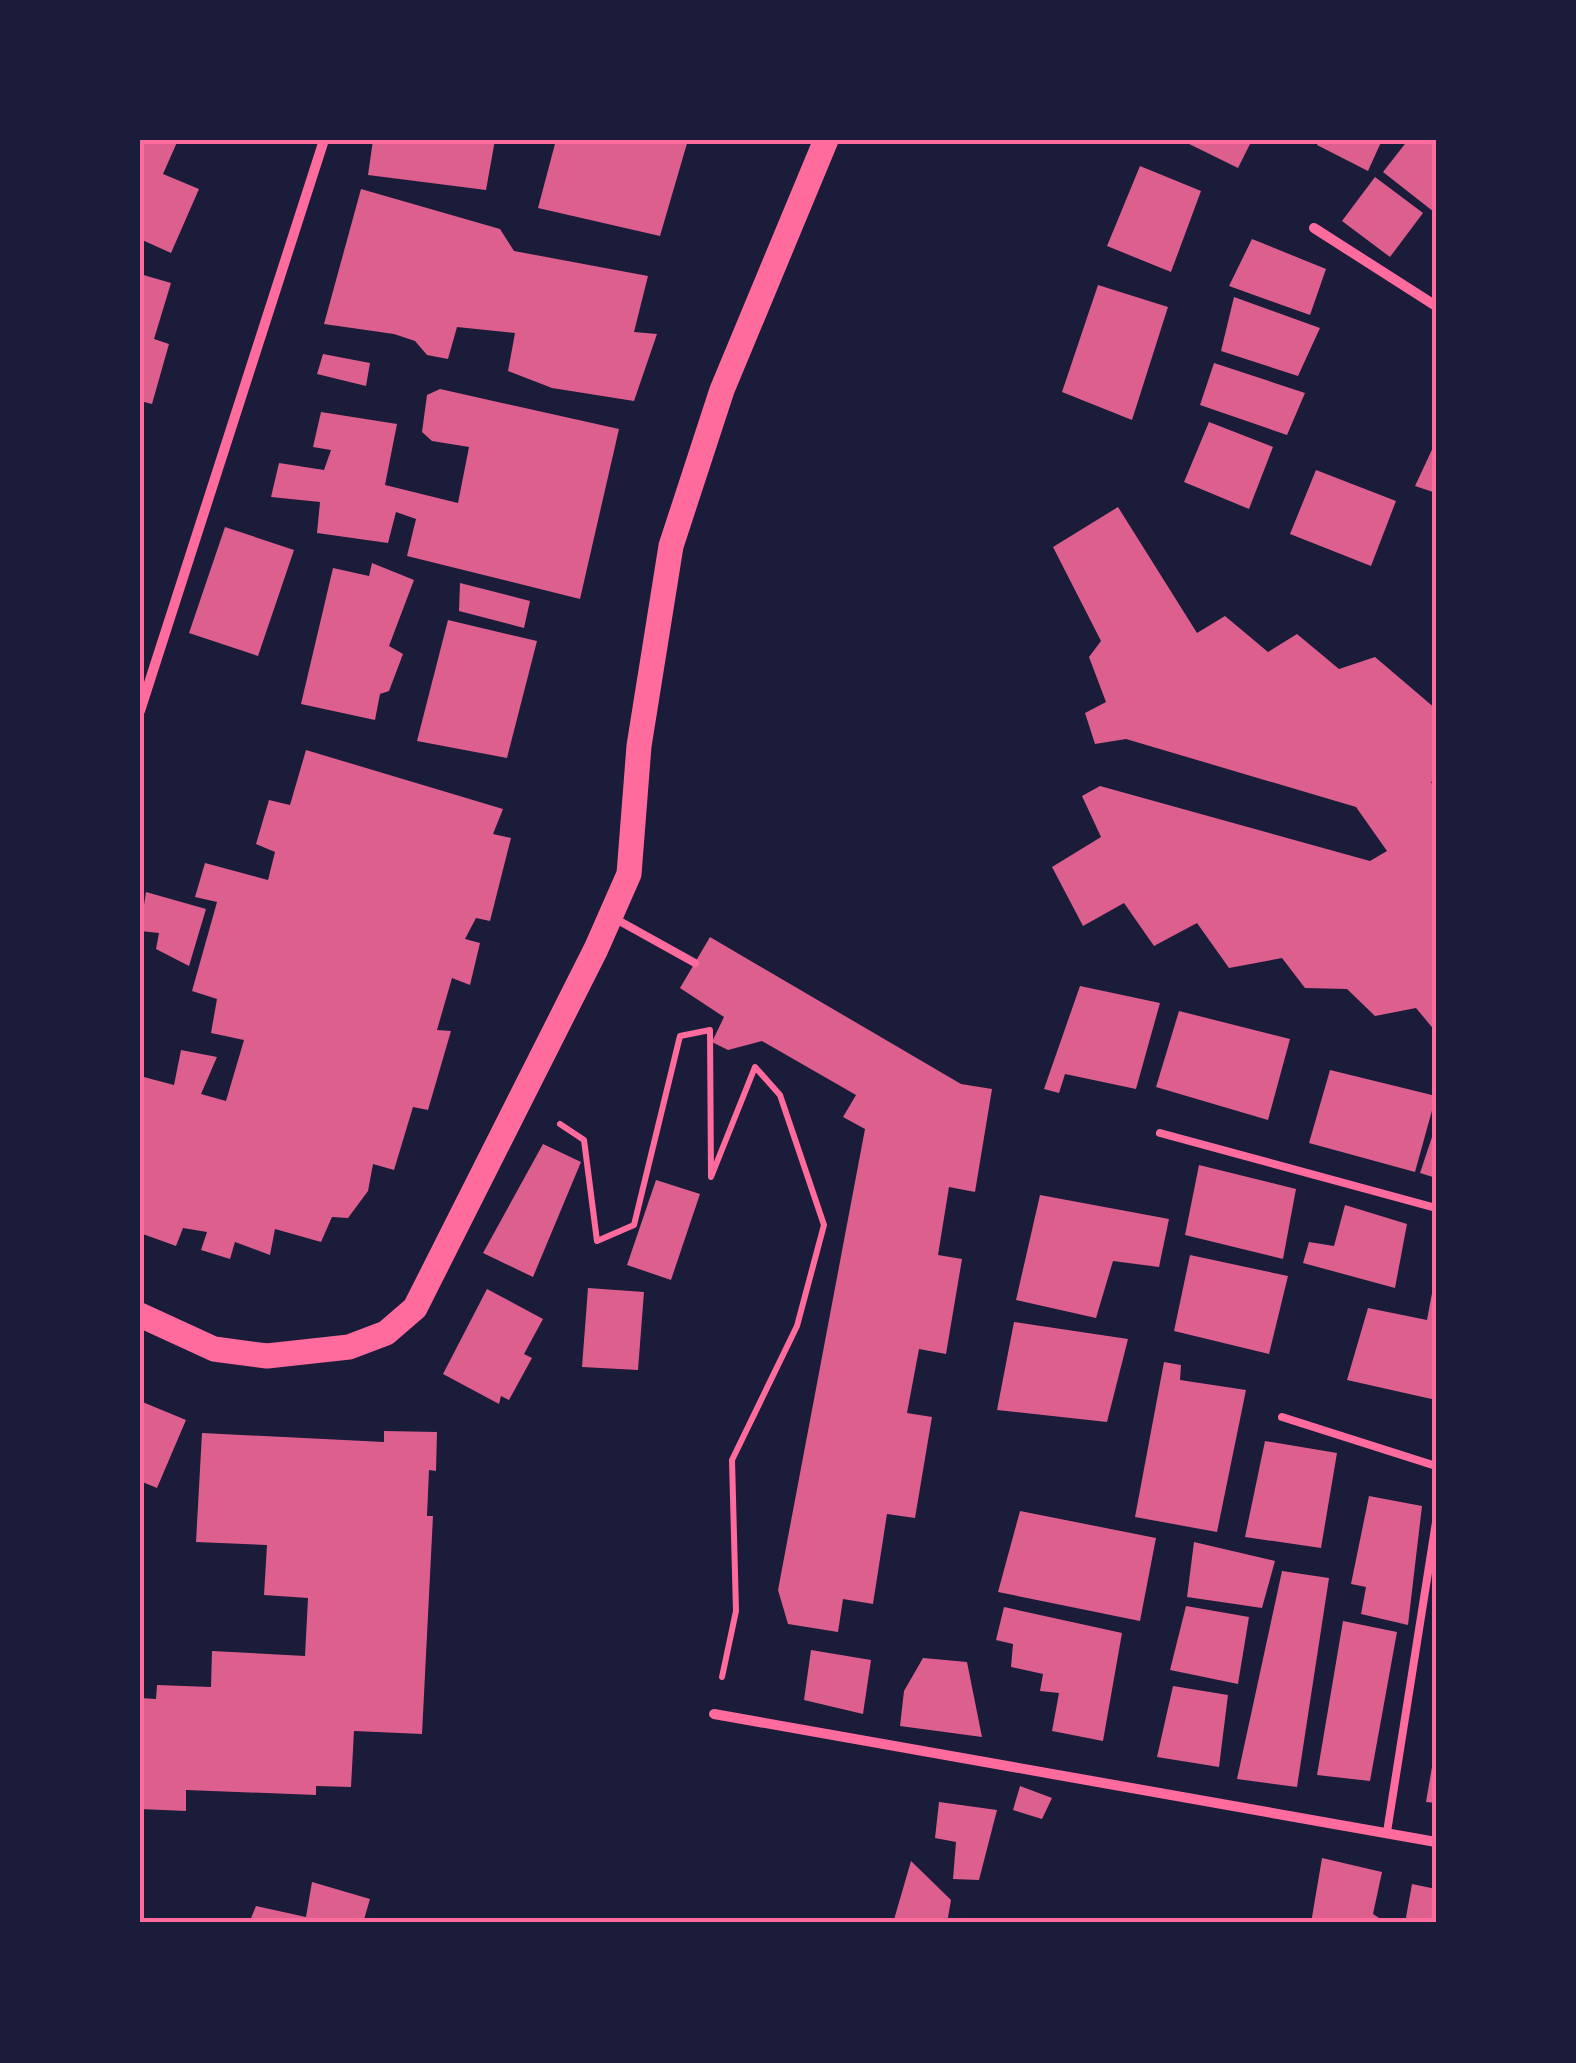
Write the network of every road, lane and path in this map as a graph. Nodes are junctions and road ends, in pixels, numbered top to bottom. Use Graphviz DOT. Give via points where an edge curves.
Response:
graph roads {
  1 [pos="324,140"];
  2 [pos="826,140"];
  3 [pos="1314,228"];
  4 [pos="1436,306"];
  5 [pos="140,711"];
  6 [pos="610,916"];
  7 [pos="695,963"];
  8 [pos="522,1098"];
  9 [pos="1160,1133"];
  10 [pos="1436,1208"];
  11 [pos="140,1315"];
  12 [pos="1282,1417"];
  13 [pos="1436,1466"];
  14 [pos="1436,1522"];
  15 [pos="714,1714"];
  16 [pos="1387,1832"];
  17 [pos="1436,1842"];
  1 -- 5 [label="street"];
  2 -- 6 [label="main road" via="722,390 671,546 638,746 629,874"];
  3 -- 4 [label="street"];
  6 -- 7 [label="lane"];
  6 -- 8 [label="main road"];
  8 -- 11 [label="main road" via="415,1308 386,1333 349,1348 267,1356 214,1349"];
  8 -- 15 [label="path" via="584,1140 598,1240 634,1225 680,1036 710,1030 711,1177 755,1067 780,1094 824,1225 798,1326 732,1460 736,1611"];
  9 -- 10 [label="lane"];
  12 -- 13 [label="lane"];
  14 -- 16 [label="lane"];
  15 -- 16 [label="street"];
  16 -- 17 [label="street"];
}
